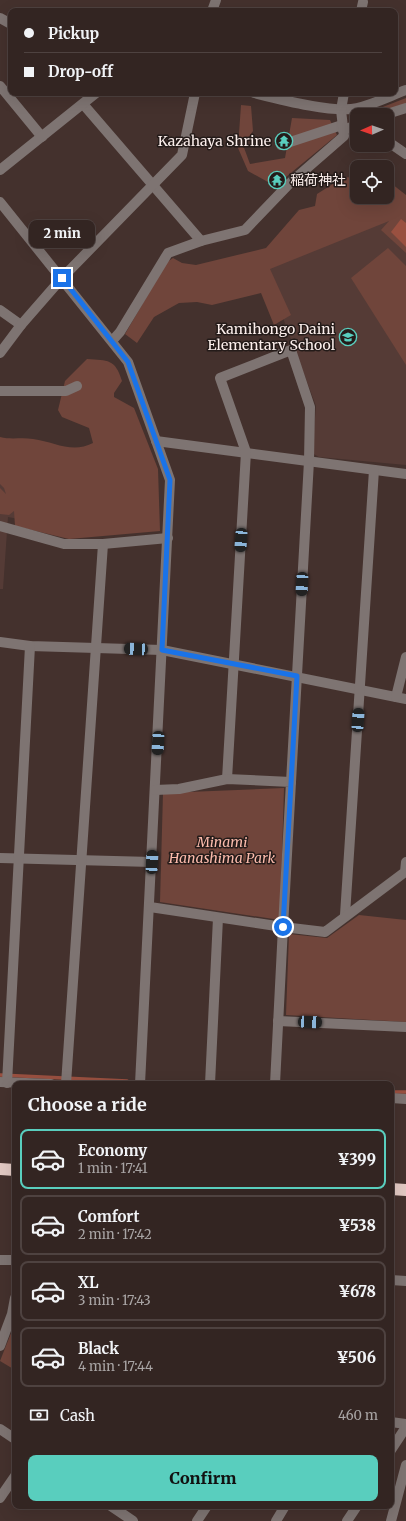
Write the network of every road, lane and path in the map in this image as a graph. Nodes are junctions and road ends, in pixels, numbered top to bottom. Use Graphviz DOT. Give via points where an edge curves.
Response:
graph roads {
  1 [pos="0,86"];
  2 [pos="8,96"];
  3 [pos="8,96"];
  4 [pos="92,96"];
  5 [pos="194,96"];
  6 [pos="267,96"];
  7 [pos="343,96"];
  8 [pos="390,96"];
  9 [pos="83,104"];
  10 [pos="406,108"];
  11 [pos="341,110"];
  12 [pos="394,112"];
  13 [pos="350,126"];
  14 [pos="343,127"];
  15 [pos="42,138"];
  16 [pos="281,145"];
  17 [pos="394,146"];
  18 [pos="406,154"];
  19 [pos="0,170"];
  20 [pos="153,185"];
  21 [pos="0,202"];
  22 [pos="202,242"];
  23 [pos="62,278"];
  24 [pos="0,310"];
  25 [pos="21,325"];
  26 [pos="112,341"];
  27 [pos="0,352"];
  28 [pos="77,386"];
  29 [pos="0,391"];
  30 [pos="156,441"];
  31 [pos="246,452"];
  32 [pos="309,461"];
  33 [pos="374,470"];
  34 [pos="406,474"];
  35 [pos="0,526"];
  36 [pos="168,538"];
  37 [pos="103,544"];
  38 [pos="0,642"];
  39 [pos="30,646"];
  40 [pos="96,647"];
  41 [pos="162,650"];
  42 [pos="406,657"];
  43 [pos="233,664"];
  44 [pos="297,676"];
  45 [pos="360,690"];
  46 [pos="401,698"];
  47 [pos="227,779"];
  48 [pos="291,782"];
  49 [pos="156,790"];
  50 [pos="0,858"];
  51 [pos="19,859"];
  52 [pos="81,860"];
  53 [pos="152,862"];
  54 [pos="406,862"];
  55 [pos="150,907"];
  56 [pos="345,915"];
  57 [pos="218,918"];
  58 [pos="283,927"];
  59 [pos="278,1021"];
  60 [pos="406,1027"];
  61 [pos="66,1081"];
  62 [pos="140,1081"];
  63 [pos="210,1081"];
  64 [pos="275,1081"];
  65 [pos="4,1082"];
  66 [pos="394,1098"];
  67 [pos="406,1099"];
  68 [pos="0,1170"];
  69 [pos="12,1170"];
  70 [pos="394,1189"];
  71 [pos="406,1190"];
  72 [pos="0,1260"];
  73 [pos="12,1260"];
  74 [pos="394,1280"];
  75 [pos="406,1281"];
  76 [pos="12,1314"];
  77 [pos="0,1346"];
  78 [pos="394,1423"];
  79 [pos="406,1425"];
  80 [pos="0,1429"];
  81 [pos="12,1437"];
  82 [pos="394,1445"];
  83 [pos="406,1465"];
  84 [pos="12,1480"];
  85 [pos="0,1498"];
  86 [pos="122,1509"];
  87 [pos="205,1509"];
  88 [pos="283,1509"];
  89 [pos="355,1509"];
  90 [pos="133,1521"];
  91 [pos="198,1521"];
  92 [pos="276,1521"];
  93 [pos="347,1521"];
  94 [pos="391,1521"];
  1 -- 3 [label="street"];
  2 -- 15 [label="street"];
  4 -- 9 [label="street"];
  5 -- 20 [label="street" via="182,155"];
  6 -- 11 [label="street"];
  7 -- 11 [label="street"];
  8 -- 11 [label="street" via="356,109"];
  9 -- 15 [label="street"];
  9 -- 20 [label="street"];
  10 -- 12 [label="street"];
  11 -- 14 [label="street"];
  13 -- 14 [label="street"];
  14 -- 16 [label="street"];
  14 -- 22 [label="street" via="344,136 290,183 245,230"];
  15 -- 19 [label="street"];
  17 -- 18 [label="street"];
  20 -- 22 [label="street"];
  20 -- 23 [label="street"];
  21 -- 23 [label="street"];
  22 -- 26 [label="street" via="168,253"];
  23 -- 25 [label="street"];
  23 -- 26 [label="street"];
  24 -- 25 [label="street"];
  25 -- 27 [label="street"];
  26 -- 30 [label="street" via="128,362"];
  28 -- 29 [label="street" via="66,390"];
  30 -- 31 [label="street"];
  30 -- 36 [label="street" via="170,480"];
  31 -- 32 [label="street"];
  31 -- 32 [label="street" via="220,378 291,350 310,406"];
  31 -- 43 [label="street"];
  32 -- 33 [label="street"];
  32 -- 44 [label="street"];
  33 -- 34 [label="street"];
  33 -- 45 [label="street"];
  35 -- 37 [label="street" via="64,544"];
  36 -- 37 [label="street"];
  36 -- 41 [label="street"];
  37 -- 40 [label="street"];
  38 -- 39 [label="street"];
  39 -- 40 [label="street"];
  39 -- 51 [label="street"];
  40 -- 41 [label="street"];
  40 -- 52 [label="street"];
  41 -- 43 [label="street"];
  41 -- 49 [label="street"];
  42 -- 46 [label="street"];
  43 -- 44 [label="street"];
  43 -- 47 [label="street"];
  44 -- 45 [label="street"];
  44 -- 48 [label="street"];
  45 -- 46 [label="street"];
  45 -- 56 [label="street"];
  47 -- 48 [label="street"];
  47 -- 49 [label="street" via="179,789"];
  48 -- 58 [label="street"];
  49 -- 53 [label="street"];
  50 -- 51 [label="street"];
  51 -- 52 [label="street"];
  51 -- 65 [label="street"];
  52 -- 53 [label="street"];
  52 -- 61 [label="street"];
  53 -- 55 [label="street"];
  54 -- 56 [label="street" via="405,872"];
  55 -- 57 [label="street"];
  55 -- 62 [label="street"];
  56 -- 58 [label="street" via="325,932"];
  57 -- 58 [label="street"];
  57 -- 63 [label="street"];
  58 -- 59 [label="street"];
  59 -- 60 [label="street"];
  59 -- 64 [label="street"];
  66 -- 67 [label="street"];
  68 -- 69 [label="highway"];
  70 -- 71 [label="highway"];
  72 -- 73 [label="street"];
  74 -- 75 [label="street"];
  76 -- 77 [label="street"];
  78 -- 79 [label="street"];
  79 -- 82 [label="street"];
  80 -- 81 [label="street"];
  83 -- 94 [label="street"];
  84 -- 85 [label="street"];
  86 -- 90 [label="street"];
  87 -- 91 [label="street"];
  88 -- 92 [label="street"];
  89 -- 93 [label="street"];
}
